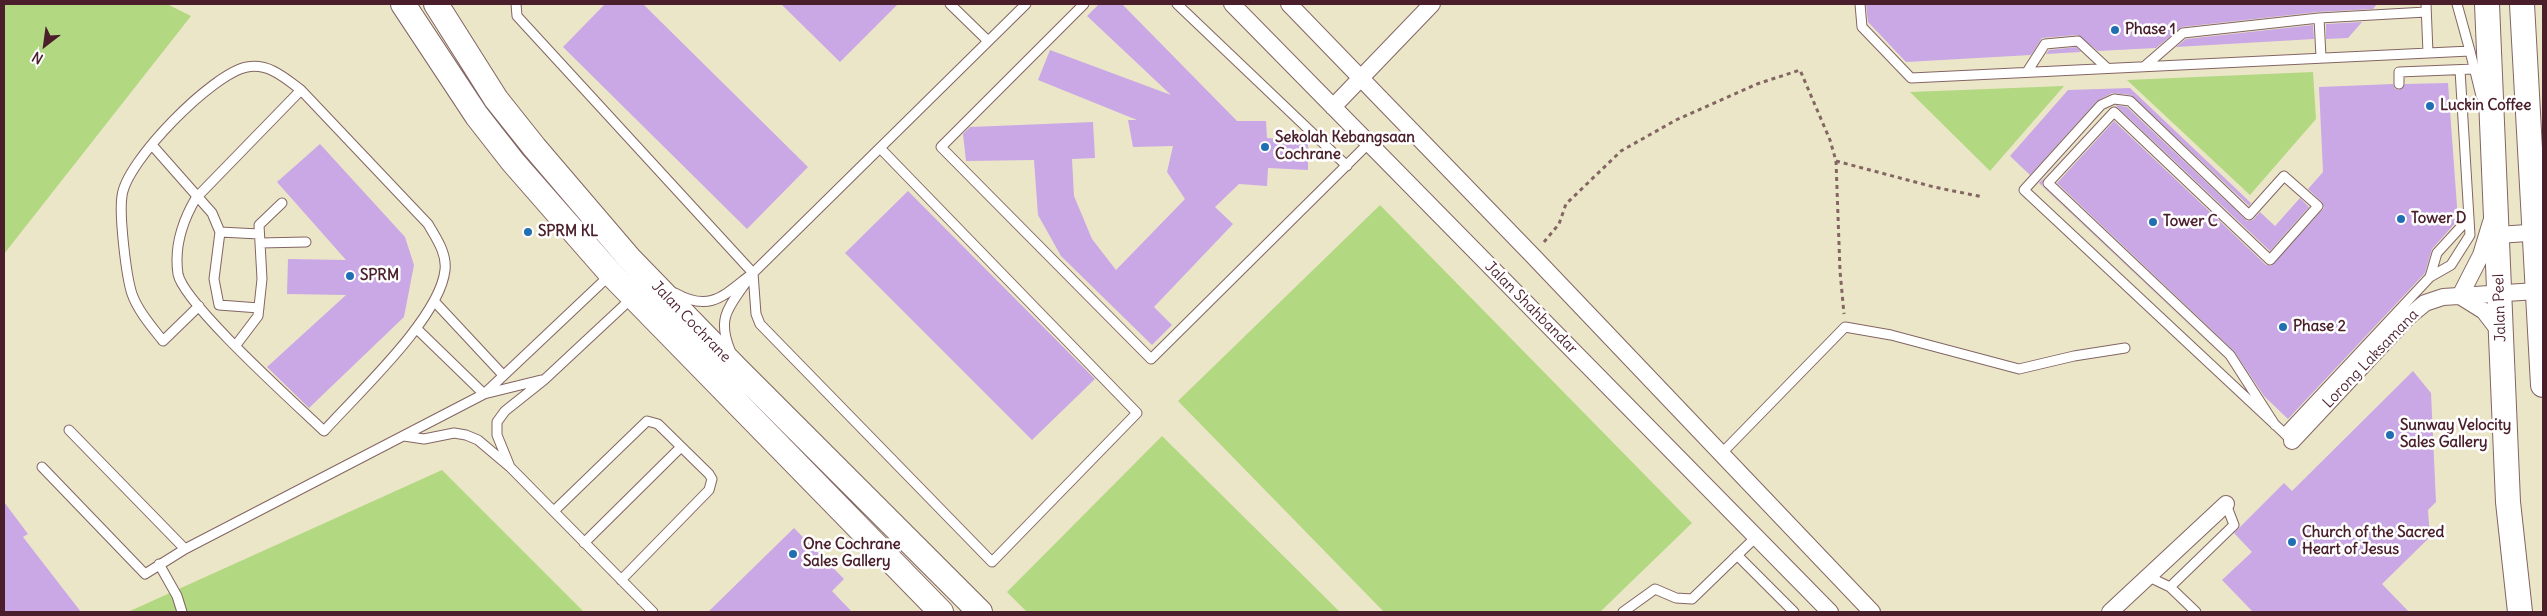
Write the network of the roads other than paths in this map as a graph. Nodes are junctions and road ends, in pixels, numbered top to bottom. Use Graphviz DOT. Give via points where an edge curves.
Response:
graph roads {
  1 [pos="403,4"];
  2 [pos="436,4"];
  3 [pos="516,4"];
  4 [pos="950,4"];
  5 [pos="1026,4"];
  6 [pos="1084,4"];
  7 [pos="1177,4"];
  8 [pos="1232,4"];
  9 [pos="1289,4"];
  10 [pos="1432,4"];
  11 [pos="1860,4"];
  12 [pos="2457,4"];
  13 [pos="2487,4"];
  14 [pos="2523,5"];
  15 [pos="2426,8"];
  16 [pos="2319,18"];
  17 [pos="988,41"];
  18 [pos="2470,51"];
  19 [pos="2428,52"];
  20 [pos="2321,57"];
  21 [pos="2145,66"];
  22 [pos="2106,68"];
  23 [pos="2474,69"];
  24 [pos="2460,70"];
  25 [pos="2027,72"];
  26 [pos="1361,78"];
  27 [pos="2399,84"];
  28 [pos="301,90"];
  29 [pos="1333,107"];
  30 [pos="1369,143"];
  31 [pos="152,145"];
  32 [pos="880,148"];
  33 [pos="2493,149"];
  34 [pos="1347,166"];
  35 [pos="196,198"];
  36 [pos="282,203"];
  37 [pos="2496,206"];
  38 [pos="2469,218"];
  39 [pos="220,232"];
  40 [pos="2538,233"];
  41 [pos="2497,235"];
  42 [pos="260,239"];
  43 [pos="306,242"];
  44 [pos="620,266"];
  45 [pos="753,273"];
  46 [pos="2430,277"];
  47 [pos="641,288"];
  48 [pos="2537,291"];
  49 [pos="2500,293"];
  50 [pos="2460,296"];
  51 [pos="434,301"];
  52 [pos="199,306"];
  53 [pos="259,308"];
  54 [pos="417,329"];
  55 [pos="2501,333"];
  56 [pos="236,345"];
  57 [pos="2125,348"];
  58 [pos="737,369"];
  59 [pos="503,375"];
  60 [pos="544,380"];
  61 [pos="2543,385"];
  62 [pos="484,394"];
  63 [pos="2275,425"];
  64 [pos="69,430"];
  65 [pos="404,436"];
  66 [pos="2288,437"];
  67 [pos="681,447"];
  68 [pos="1721,454"];
  69 [pos="42,467"];
  70 [pos="510,467"];
  71 [pos="2226,504"];
  72 [pos="554,511"];
  73 [pos="1756,537"];
  74 [pos="584,543"];
  75 [pos="185,549"];
  76 [pos="1737,555"];
  77 [pos="159,564"];
  78 [pos="2147,576"];
  79 [pos="621,580"];
  80 [pos="2170,587"];
  81 [pos="182,612"];
  82 [pos="653,612"];
  83 [pos="941,612"];
  84 [pos="980,612"];
  85 [pos="1623,612"];
  86 [pos="1794,612"];
  87 [pos="1830,612"];
  88 [pos="1872,612"];
  89 [pos="2110,612"];
  90 [pos="2196,612"];
  91 [pos="2520,612"];
  1 -- 44 [label="street, Jalan Cochrane" via="477,116 513,162"];
  2 -- 44 [label="street, Jalan Cochrane" via="496,100 535,148"];
  3 -- 45 [label="lane" via="517,16"];
  4 -- 17 [label="lane"];
  5 -- 17 [label="lane"];
  6 -- 34 [label="lane" via="941,146 1152,359"];
  7 -- 34 [label="lane"];
  8 -- 29 [label="street, Jalan Shahbandar"];
  9 -- 26 [label="street"];
  10 -- 26 [label="street"];
  11 -- 25 [label="lane" via="1862,28 1911,78"];
  12 -- 18 [label="lane"];
  13 -- 33 [label="street, Jalan Peel"];
  14 -- 40 [label="street"];
  15 -- 16 [label="lane"];
  15 -- 19 [label="lane"];
  16 -- 20 [label="lane"];
  16 -- 21 [label="lane" via="2183,33"];
  17 -- 32 [label="lane"];
  18 -- 19 [label="lane"];
  18 -- 23 [label="lane"];
  19 -- 20 [label="lane"];
  20 -- 21 [label="lane"];
  21 -- 22 [label="lane"];
  22 -- 25 [label="lane"];
  22 -- 25 [label="lane" via="2078,41 2045,44"];
  23 -- 24 [label="lane"];
  23 -- 33 [label="lane"];
  24 -- 27 [label="lane" via="2399,72"];
  24 -- 38 [label="lane"];
  26 -- 29 [label="street"];
  26 -- 68 [label="street"];
  28 -- 31 [label="lane" via="269,68 248,67 228,74 209,86"];
  28 -- 35 [label="lane"];
  28 -- 51 [label="lane" via="428,224 442,248 445,269"];
  29 -- 30 [label="street, Jalan Shahbandar"];
  30 -- 34 [label="lane"];
  30 -- 73 [label="street, Jalan Shahbandar"];
  31 -- 35 [label="lane"];
  31 -- 52 [label="lane" via="127,177 122,195 132,294 163,341"];
  32 -- 45 [label="lane"];
  32 -- 45 [label="lane" via="1138,412 992,562 760,324 756,314"];
  33 -- 37 [label="street, Jalan Peel"];
  35 -- 39 [label="lane" via="212,213"];
  35 -- 52 [label="lane" via="186,215 177,250 178,276"];
  36 -- 42 [label="lane" via="259,225"];
  37 -- 41 [label="street, Jalan Peel"];
  37 -- 50 [label="street" via="2481,255"];
  38 -- 46 [label="lane" via="2437,253"];
  38 -- 46 [label="lane" via="2470,235 2451,266"];
  39 -- 42 [label="lane"];
  39 -- 53 [label="lane" via="214,279 219,305"];
  40 -- 41 [label="street"];
  40 -- 48 [label="street"];
  41 -- 49 [label="street, Jalan Peel"];
  42 -- 43 [label="lane"];
  42 -- 53 [label="lane" via="262,279"];
  44 -- 47 [label="street, Jalan Cochrane"];
  44 -- 59 [label="lane"];
  45 -- 47 [label="lane" via="724,295 705,304"];
  45 -- 58 [label="lane" via="723,321 723,334"];
  46 -- 66 [label="lane"];
  47 -- 58 [label="street, Jalan Cochrane"];
  47 -- 60 [label="lane"];
  47 -- 83 [label="street, Jalan Cochrane"];
  48 -- 49 [label="street, Lorong Laksamana"];
  48 -- 61 [label="street"];
  49 -- 50 [label="street, Lorong Laksamana"];
  49 -- 55 [label="street, Jalan Peel"];
  50 -- 55 [label="street" via="2484,311"];
  50 -- 66 [label="street, Lorong Laksamana" via="2425,304 2408,317"];
  51 -- 54 [label="lane"];
  51 -- 59 [label="lane"];
  52 -- 56 [label="lane"];
  53 -- 56 [label="lane" via="258,316"];
  54 -- 56 [label="lane" via="324,431"];
  54 -- 62 [label="lane"];
  55 -- 91 [label="street, Jalan Peel" via="2508,502"];
  57 -- 68 [label="lane" via="2018,369 1891,335 1845,327"];
  58 -- 84 [label="street, Jalan Cochrane"];
  59 -- 62 [label="lane"];
  60 -- 62 [label="lane"];
  60 -- 70 [label="lane" via="505,411 497,422 497,435"];
  62 -- 65 [label="lane"];
  63 -- 63 [label="lane" via="2024,190 2101,105 2114,99 2130,101 2249,215 2284,176 2318,206 2270,260 2114,112 2048,183 2230,354"];
  63 -- 66 [label="lane"];
  64 -- 75 [label="lane"];
  65 -- 70 [label="lane" via="424,439 466,434"];
  65 -- 75 [label="lane"];
  67 -- 72 [label="lane" via="658,424 647,420"];
  67 -- 74 [label="lane"];
  67 -- 79 [label="lane" via="709,474 712,485"];
  68 -- 88 [label="street"];
  69 -- 77 [label="lane" via="145,574"];
  70 -- 72 [label="lane"];
  71 -- 78 [label="street"];
  71 -- 80 [label="lane" via="2234,525"];
  72 -- 74 [label="lane"];
  73 -- 76 [label="lane"];
  73 -- 87 [label="street, Jalan Shahbandar"];
  74 -- 79 [label="lane"];
  75 -- 77 [label="lane"];
  76 -- 85 [label="lane" via="1692,599 1676,598 1655,588"];
  76 -- 86 [label="lane"];
  77 -- 81 [label="lane"];
  78 -- 80 [label="lane"];
  78 -- 89 [label="street"];
  79 -- 82 [label="lane"];
  80 -- 90 [label="lane"];
}
